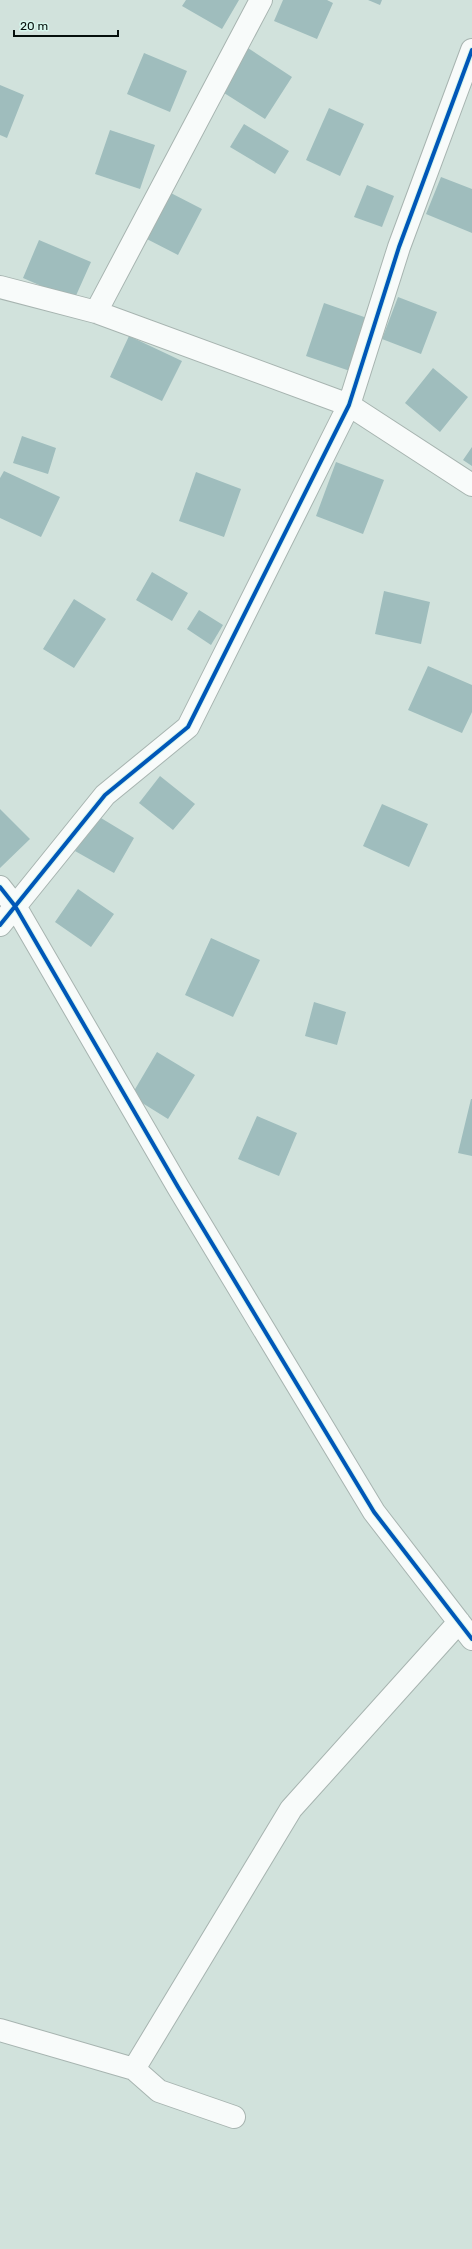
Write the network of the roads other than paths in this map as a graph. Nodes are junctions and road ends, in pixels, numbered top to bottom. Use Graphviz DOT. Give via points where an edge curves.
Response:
graph roads {
  1 [pos="261,0"];
  2 [pos="472,50"];
  3 [pos="0,287"];
  4 [pos="96,312"];
  5 [pos="349,405"];
  6 [pos="472,485"];
  7 [pos="0,887"];
  8 [pos="15,906"];
  9 [pos="0,925"];
  10 [pos="459,1622"];
  11 [pos="472,1639"];
  12 [pos="0,2030"];
  13 [pos="134,2069"];
  14 [pos="234,2118"];
  1 -- 4 [label="street"];
  2 -- 5 [label="street" via="399,247"];
  3 -- 4 [label="street"];
  4 -- 5 [label="street"];
  5 -- 6 [label="street"];
  5 -- 8 [label="street" via="188,727 105,795"];
  7 -- 8 [label="street"];
  8 -- 9 [label="street"];
  8 -- 10 [label="street" via="178,1187 374,1512"];
  10 -- 11 [label="street"];
  10 -- 13 [label="street" via="291,1809"];
  12 -- 13 [label="street"];
  13 -- 14 [label="street" via="159,2091"];
}
